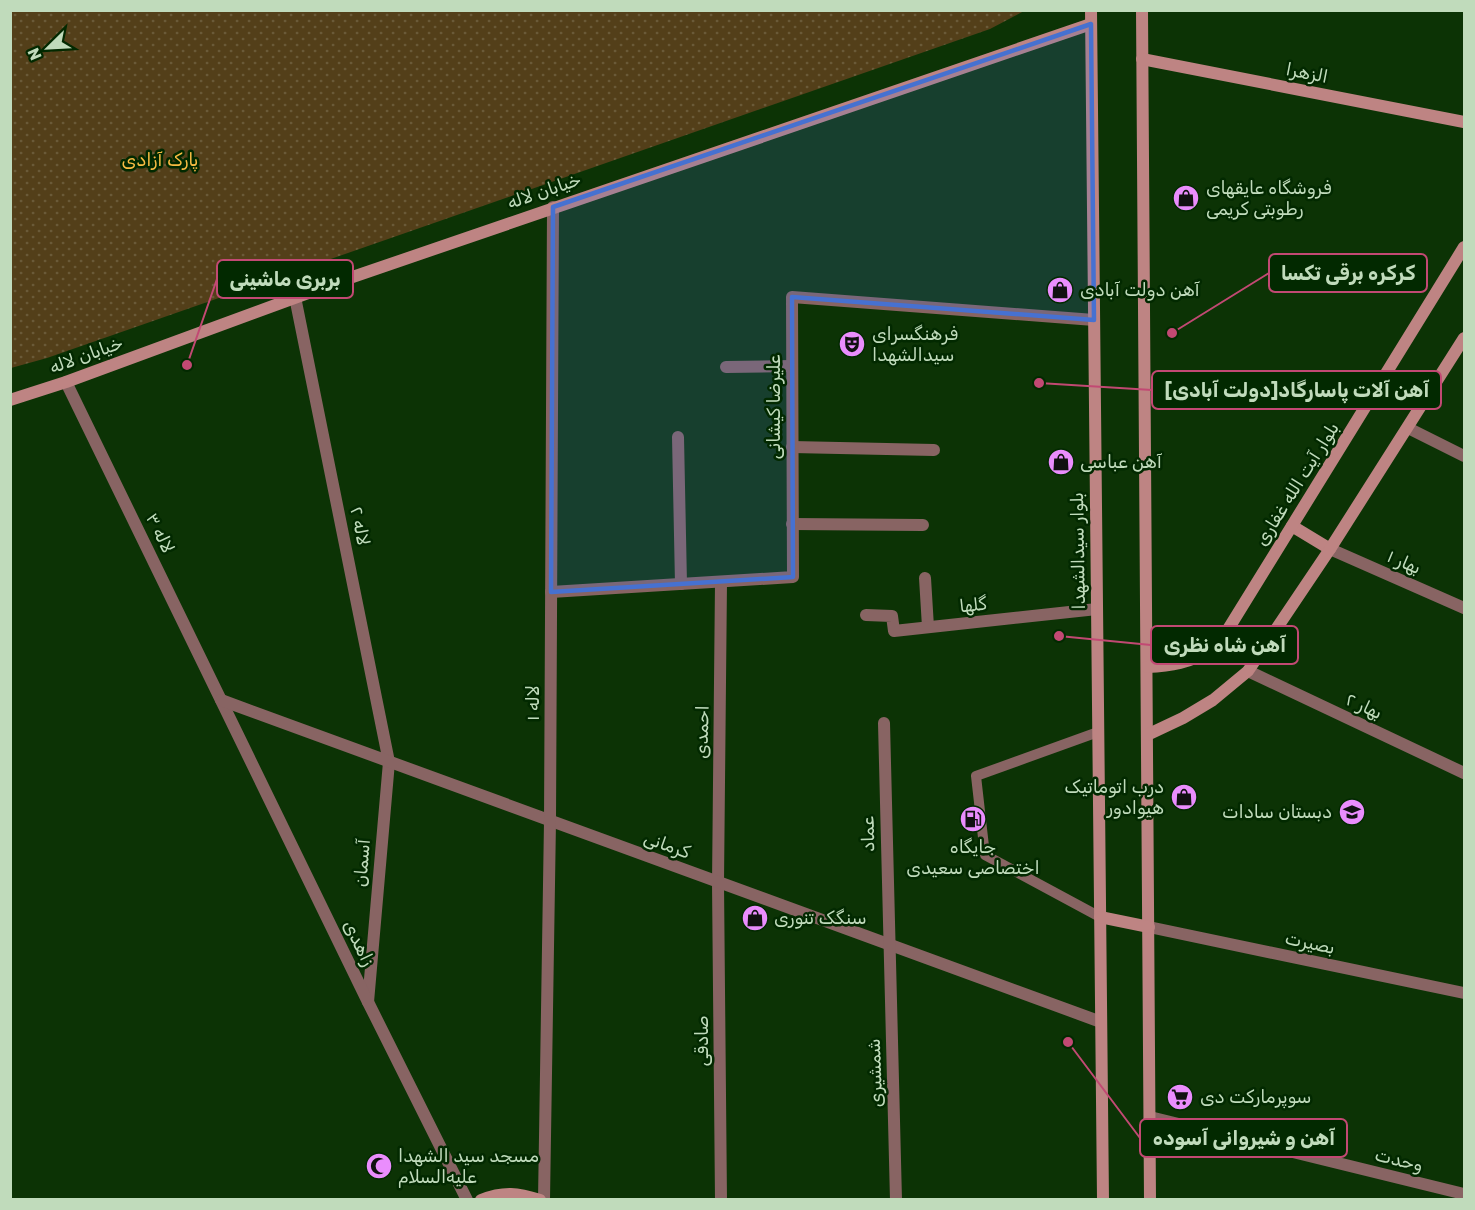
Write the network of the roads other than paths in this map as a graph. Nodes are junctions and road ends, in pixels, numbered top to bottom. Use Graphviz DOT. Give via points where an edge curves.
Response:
graph roads {
  1 [pos="1091,10"];
  2 [pos="1142,10"];
  3 [pos="1091,24"];
  4 [pos="1142,59"];
  5 [pos="1464,122"];
  6 [pos="553,207"];
  7 [pos="1464,247"];
  8 [pos="295,297"];
  9 [pos="1094,320"];
  10 [pos="1464,338"];
  11 [pos="792,366"];
  12 [pos="726,367"];
  13 [pos="66,382"];
  14 [pos="10,400"];
  15 [pos="1408,428"];
  16 [pos="678,437"];
  17 [pos="792,447"];
  18 [pos="934,450"];
  19 [pos="1464,456"];
  20 [pos="792,524"];
  21 [pos="922,525"];
  22 [pos="1292,526"];
  23 [pos="1330,549"];
  24 [pos="925,578"];
  25 [pos="721,582"];
  26 [pos="681,584"];
  27 [pos="551,592"];
  28 [pos="1464,608"];
  29 [pos="1097,609"];
  30 [pos="866,615"];
  31 [pos="928,627"];
  32 [pos="1147,667"];
  33 [pos="1248,671"];
  34 [pos="221,700"];
  35 [pos="884,723"];
  36 [pos="1098,732"];
  37 [pos="1147,735"];
  38 [pos="389,762"];
  39 [pos="1464,772"];
  40 [pos="550,821"];
  41 [pos="718,883"];
  42 [pos="1100,917"];
  43 [pos="1149,927"];
  44 [pos="889,945"];
  45 [pos="1464,993"];
  46 [pos="368,1002"];
  47 [pos="1101,1022"];
  48 [pos="1150,1117"];
  49 [pos="1464,1194"];
  50 [pos="467,1200"];
  51 [pos="482,1200"];
  52 [pos="542,1200"];
  53 [pos="721,1200"];
  54 [pos="896,1200"];
  55 [pos="1103,1200"];
  56 [pos="1150,1200"];
  1 -- 3 [label="main road, بلوار سیدالشهدا"];
  2 -- 4 [label="main road"];
  3 -- 6 [label="main road, خیابان لاله"];
  3 -- 9 [label="main road, بلوار سیدالشهدا"];
  4 -- 5 [label="main road, الزهرا"];
  4 -- 32 [label="main road"];
  6 -- 8 [label="main road, خیابان لاله"];
  6 -- 27 [label="street, لاله ۱"];
  7 -- 22 [label="main road, بلوار آیت الله غفاری"];
  8 -- 13 [label="main road, خیابان لاله"];
  8 -- 38 [label="street, لاله ۲"];
  9 -- 11 [label="street, علیرضا کیشانی" via="792,297"];
  9 -- 29 [label="main road, بلوار سیدالشهدا"];
  10 -- 15 [label="main road"];
  11 -- 12 [label="street"];
  11 -- 17 [label="street, علیرضا کیشانی"];
  13 -- 14 [label="main road, خیابان لاله"];
  13 -- 34 [label="street, لاله ۳"];
  15 -- 19 [label="street"];
  15 -- 23 [label="main road"];
  16 -- 26 [label="street"];
  17 -- 18 [label="street"];
  17 -- 20 [label="street, علیرضا کیشانی"];
  20 -- 21 [label="street"];
  20 -- 25 [label="street, علیرضا کیشانی" via="793,577"];
  22 -- 23 [label="main road"];
  22 -- 32 [label="main road, بلوار آیت الله غفاری" via="1227,631 1212,648 1191,660"];
  23 -- 28 [label="street, بهار ۱"];
  23 -- 33 [label="main road"];
  24 -- 31 [label="street"];
  25 -- 26 [label="street, علیرضا کیشانی"];
  25 -- 41 [label="street, احمدی"];
  26 -- 27 [label="street, علیرضا کیشانی"];
  27 -- 40 [label="street, لاله ۱"];
  29 -- 31 [label="street, گلها"];
  29 -- 36 [label="main road, بلوار سیدالشهدا"];
  30 -- 31 [label="street, گلها" via="892,616 894,631"];
  32 -- 37 [label="main road"];
  33 -- 37 [label="main road" via="1214,700"];
  33 -- 39 [label="street, بهار ۲"];
  34 -- 38 [label="street, کرمانی"];
  34 -- 46 [label="street, زاهدی"];
  35 -- 44 [label="street, عماد"];
  36 -- 42 [label="main road, بلوار سیدالشهدا"];
  36 -- 42 [label="lane" via="976,776 985,855"];
  37 -- 43 [label="main road"];
  38 -- 40 [label="street, کرمانی"];
  38 -- 46 [label="street, آسمان"];
  40 -- 41 [label="street, کرمانی"];
  40 -- 52 [label="street, لاله ۱"];
  41 -- 44 [label="street, کرمانی"];
  41 -- 53 [label="street, صادقی"];
  42 -- 43 [label="main road"];
  42 -- 47 [label="main road, بلوار سیدالشهدا"];
  43 -- 45 [label="street, بصیرت"];
  43 -- 48 [label="main road"];
  44 -- 47 [label="street, کرمانی"];
  44 -- 54 [label="street, شمشیری"];
  46 -- 50 [label="street, زاهدی"];
  47 -- 55 [label="main road, بلوار سیدالشهدا"];
  48 -- 49 [label="street, وحدت"];
  48 -- 56 [label="main road"];
  51 -- 52 [label="main road" via="517,1193"];
}
